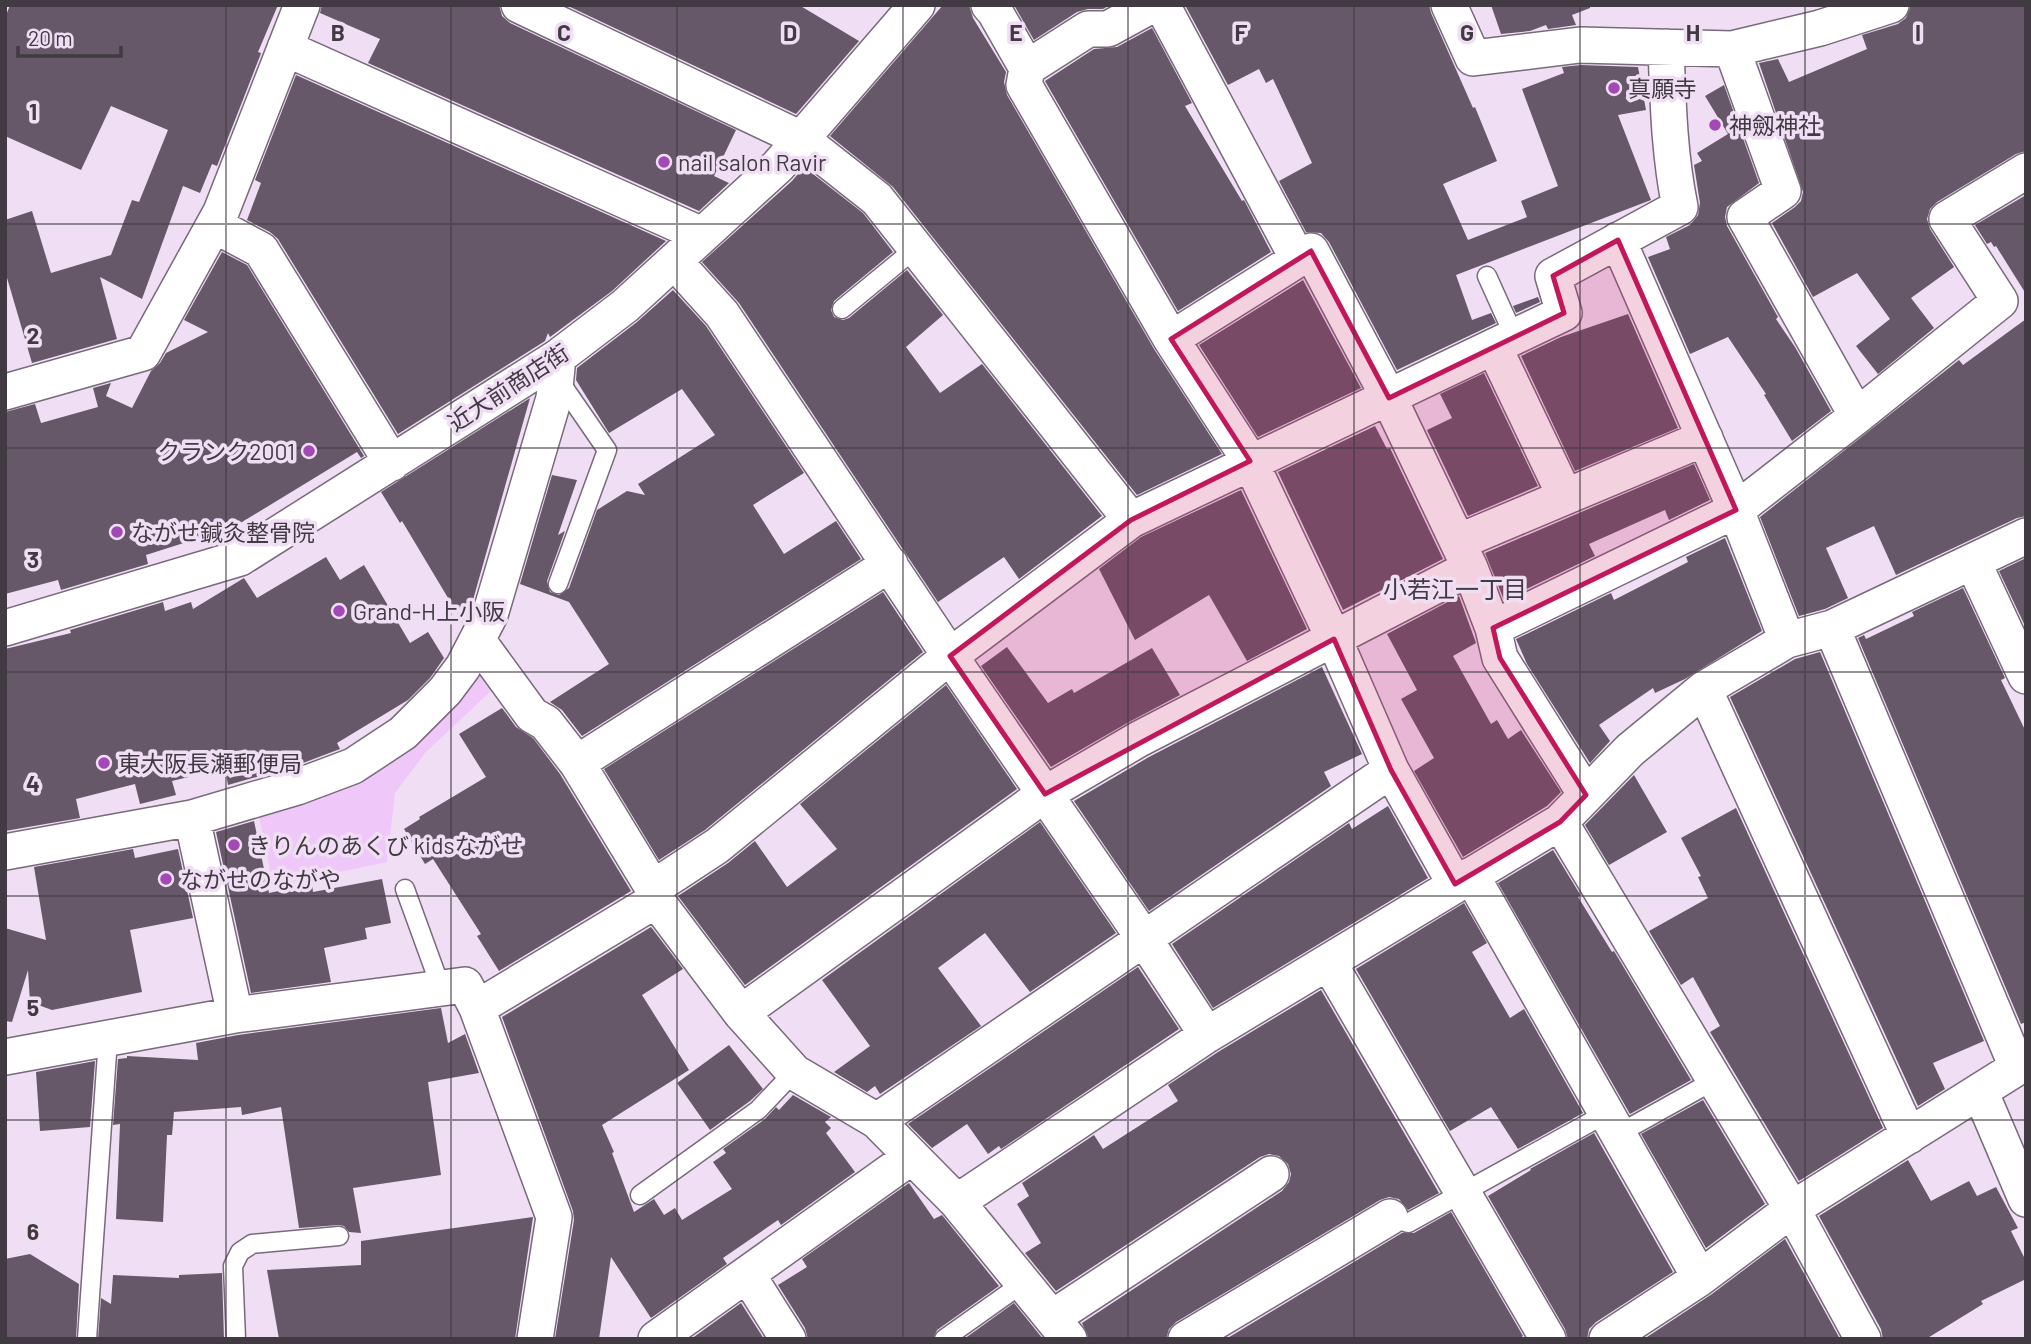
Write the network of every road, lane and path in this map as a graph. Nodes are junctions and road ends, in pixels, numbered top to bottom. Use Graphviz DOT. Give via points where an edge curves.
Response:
graph roads {
  1 [pos="302,5"];
  2 [pos="519,5"];
  3 [pos="989,5"];
  4 [pos="1152,5"];
  5 [pos="1162,5"];
  6 [pos="1449,5"];
  7 [pos="1891,5"];
  8 [pos="908,8"];
  9 [pos="1666,47"];
  10 [pos="285,48"];
  11 [pos="1732,48"];
  12 [pos="1027,68"];
  13 [pos="801,139"];
  14 [pos="2026,171"];
  15 [pos="214,225"];
  16 [pos="702,235"];
  17 [pos="1618,240"];
  18 [pos="916,248"];
  19 [pos="1298,259"];
  20 [pos="675,262"];
  21 [pos="1488,276"];
  22 [pos="842,309"];
  23 [pos="1171,339"];
  24 [pos="1505,343"];
  25 [pos="557,367"];
  26 [pos="5,392"];
  27 [pos="1390,398"];
  28 [pos="1857,416"];
  29 [pos="1705,438"];
  30 [pos="1250,461"];
  31 [pos="393,463"];
  32 [pos="1565,496"];
  33 [pos="1736,510"];
  34 [pos="1131,520"];
  35 [pos="2026,537"];
  36 [pos="1464,555"];
  37 [pos="1973,562"];
  38 [pos="890,564"];
  39 [pos="558,584"];
  40 [pos="5,628"];
  41 [pos="1493,628"];
  42 [pos="1832,628"];
  43 [pos="1334,639"];
  44 [pos="1787,640"];
  45 [pos="478,641"];
  46 [pos="950,656"];
  47 [pos="2026,676"];
  48 [pos="1704,689"];
  49 [pos="577,763"];
  50 [pos="1391,770"];
  51 [pos="1045,794"];
  52 [pos="1586,795"];
  53 [pos="192,818"];
  54 [pos="1560,822"];
  55 [pos="5,852"];
  56 [pos="1463,880"];
  57 [pos="405,889"];
  58 [pos="654,894"];
  59 [pos="1145,940"];
  60 [pos="1329,963"];
  61 [pos="442,988"];
  62 [pos="477,1008"];
  63 [pos="741,1013"];
  64 [pos="235,1015"];
  65 [pos="1207,1035"];
  66 [pos="108,1039"];
  67 [pos="5,1057"];
  68 [pos="2022,1064"];
  69 [pos="794,1072"];
  70 [pos="1715,1080"];
  71 [pos="1980,1091"];
  72 [pos="877,1121"];
  73 [pos="1612,1123"];
  74 [pos="1909,1136"];
  75 [pos="911,1157"];
  76 [pos="1271,1174"];
  77 [pos="1463,1192"];
  78 [pos="640,1195"];
  79 [pos="2026,1199"];
  80 [pos="957,1202"];
  81 [pos="1792,1209"];
  82 [pos="1390,1217"];
  83 [pos="339,1236"];
  84 [pos="747,1274"];
  85 [pos="1700,1278"];
  86 [pos="1023,1283"];
  87 [pos="1061,1328"];
  88 [pos="660,1338"];
  89 [pos="88,1339"];
  90 [pos="236,1339"];
  91 [pos="535,1339"];
  92 [pos="788,1339"];
  93 [pos="944,1339"];
  94 [pos="1186,1339"];
  95 [pos="1548,1339"];
  96 [pos="1607,1339"];
  97 [pos="1863,1339"];
  1 -- 10 [label="street"];
  2 -- 13 [label="street"];
  3 -- 12 [label="street"];
  4 -- 12 [label="street" via="1108,29 1088,29"];
  5 -- 19 [label="street"];
  6 -- 9 [label="street" via="1473,58 1580,45"];
  7 -- 11 [label="street" via="1820,28"];
  8 -- 13 [label="street, 近大前商店街"];
  9 -- 11 [label="street"];
  9 -- 17 [label="street" via="1668,127 1680,206"];
  10 -- 15 [label="street"];
  10 -- 16 [label="street"];
  11 -- 28 [label="street" via="1783,191 1745,217"];
  12 -- 23 [label="street" via="1024,85"];
  13 -- 16 [label="street, 近大前商店街"];
  13 -- 18 [label="street" via="877,199"];
  14 -- 28 [label="street" via="1947,219 2000,301"];
  15 -- 26 [label="street" via="143,353"];
  15 -- 31 [label="street" via="261,250"];
  16 -- 20 [label="street, 近大前商店街"];
  17 -- 24 [label="street" via="1553,276 1564,313"];
  17 -- 29 [label="street"];
  18 -- 22 [label="lane"];
  18 -- 34 [label="street"];
  19 -- 23 [label="street"];
  19 -- 27 [label="street" via="1311,251"];
  20 -- 25 [label="street, 近大前商店街"];
  20 -- 38 [label="street" via="722,314"];
  21 -- 24 [label="lane"];
  23 -- 30 [label="street"];
  24 -- 27 [label="street"];
  24 -- 32 [label="street"];
  25 -- 31 [label="street, 近大前商店街"];
  25 -- 39 [label="lane" via="607,450"];
  25 -- 45 [label="street" via="554,398 499,588"];
  27 -- 30 [label="street"];
  27 -- 36 [label="street"];
  28 -- 33 [label="street"];
  29 -- 32 [label="street"];
  29 -- 33 [label="street"];
  30 -- 34 [label="street"];
  30 -- 43 [label="street"];
  31 -- 40 [label="street, 近大前商店街" via="240,558"];
  32 -- 36 [label="street"];
  33 -- 41 [label="street"];
  33 -- 44 [label="street"];
  34 -- 46 [label="street"];
  35 -- 37 [label="street"];
  36 -- 41 [label="street"];
  36 -- 43 [label="street"];
  37 -- 42 [label="street"];
  37 -- 47 [label="street"];
  38 -- 46 [label="street"];
  38 -- 49 [label="street"];
  41 -- 52 [label="street" via="1500,658"];
  42 -- 44 [label="street"];
  42 -- 68 [label="street"];
  43 -- 50 [label="street"];
  43 -- 51 [label="street" via="1139,739"];
  44 -- 48 [label="street"];
  45 -- 49 [label="street" via="532,715 546,723"];
  45 -- 53 [label="street" via="425,713 379,751 297,787"];
  46 -- 51 [label="street"];
  46 -- 58 [label="street"];
  48 -- 52 [label="street" via="1630,750"];
  48 -- 74 [label="street"];
  49 -- 58 [label="street"];
  50 -- 56 [label="street"];
  50 -- 59 [label="street"];
  51 -- 59 [label="street"];
  51 -- 63 [label="street"];
  52 -- 54 [label="street"];
  53 -- 55 [label="street"];
  53 -- 64 [label="street"];
  54 -- 56 [label="street"];
  54 -- 70 [label="street"];
  56 -- 60 [label="street"];
  56 -- 73 [label="street"];
  57 -- 61 [label="lane"];
  58 -- 62 [label="street"];
  58 -- 63 [label="street"];
  59 -- 65 [label="street"];
  59 -- 72 [label="street"];
  60 -- 65 [label="street"];
  60 -- 77 [label="street"];
  61 -- 62 [label="street" via="465,985"];
  61 -- 64 [label="street"];
  62 -- 91 [label="street" via="554,1217"];
  63 -- 69 [label="street"];
  64 -- 66 [label="street"];
  65 -- 80 [label="street"];
  66 -- 67 [label="street"];
  66 -- 89 [label="lane"];
  68 -- 71 [label="street"];
  69 -- 72 [label="street"];
  69 -- 78 [label="lane" via="758,1110"];
  70 -- 73 [label="lane"];
  70 -- 81 [label="street"];
  71 -- 74 [label="street"];
  71 -- 79 [label="street"];
  72 -- 75 [label="street"];
  73 -- 77 [label="lane"];
  73 -- 85 [label="street"];
  74 -- 81 [label="street"];
  75 -- 80 [label="street"];
  75 -- 84 [label="street"];
  76 -- 87 [label="street"];
  77 -- 82 [label="lane" via="1408,1223"];
  77 -- 95 [label="street"];
  80 -- 86 [label="street"];
  81 -- 85 [label="street"];
  81 -- 97 [label="street"];
  82 -- 94 [label="street"];
  83 -- 90 [label="lane" via="252,1244 240,1252 233,1266"];
  84 -- 88 [label="street"];
  84 -- 92 [label="street"];
  85 -- 96 [label="street"];
  86 -- 87 [label="street"];
  86 -- 93 [label="lane"];
}
